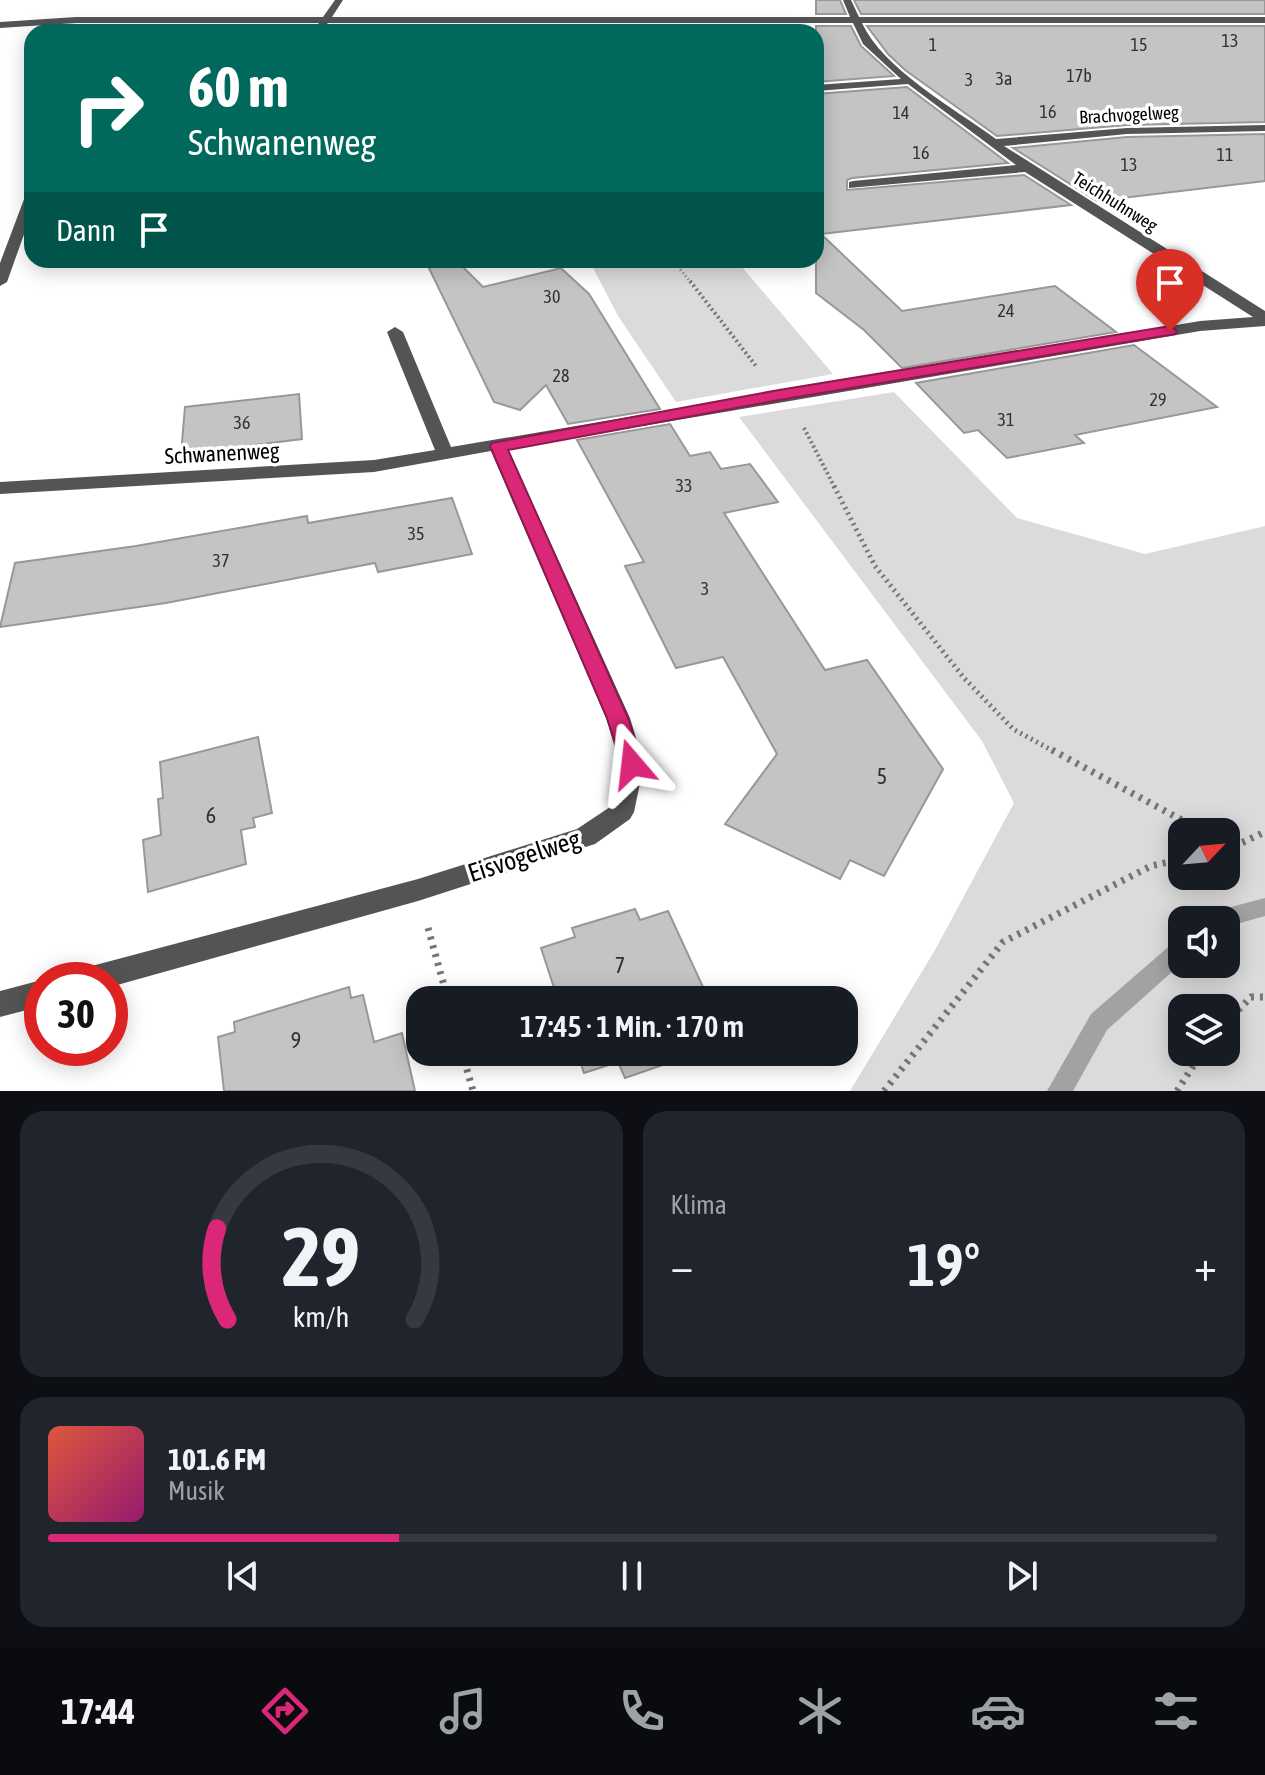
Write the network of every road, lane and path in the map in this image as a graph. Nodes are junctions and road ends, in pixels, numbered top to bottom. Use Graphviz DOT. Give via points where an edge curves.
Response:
graph roads {
  1 [pos="339,0"];
  2 [pos="847,0"];
  3 [pos="325,20"];
  4 [pos="855,20"];
  5 [pos="1265,20"];
  6 [pos="322,24"];
  7 [pos="0,25"];
  8 [pos="910,81"];
  9 [pos="824,87"];
  10 [pos="1265,128"];
  11 [pos="995,143"];
  12 [pos="1027,168"];
  13 [pos="853,185"];
  14 [pos="24,216"];
  15 [pos="679,268"];
  16 [pos="0,282"];
  17 [pos="1265,319"];
  18 [pos="395,332"];
  19 [pos="779,395"];
  20 [pos="498,446"];
  21 [pos="446,456"];
  22 [pos="0,488"];
  23 [pos="1178,818"];
  24 [pos="1265,832"];
  25 [pos="1240,842"];
  26 [pos="1168,862"];
  27 [pos="418,890"];
  28 [pos="128,969"];
  29 [pos="444,986"];
  30 [pos="1265,997"];
  31 [pos="24,998"];
  32 [pos="0,1004"];
  33 [pos="1240,1008"];
  34 [pos="466,1066"];
  35 [pos="1193,1066"];
  36 [pos="473,1091"];
  37 [pos="884,1091"];
  38 [pos="1177,1091"];
  1 -- 3 [label="street"];
  2 -- 4 [label="street, Teichhuhnweg"];
  3 -- 4 [label="street"];
  3 -- 6 [label="street"];
  3 -- 7 [label="street"];
  4 -- 5 [label="street"];
  4 -- 8 [label="street, Teichhuhnweg" via="866,42"];
  8 -- 9 [label="street"];
  8 -- 11 [label="street, Teichhuhnweg"];
  10 -- 11 [label="street, Brachvogelweg" via="1127,131"];
  11 -- 12 [label="street, Teichhuhnweg"];
  12 -- 13 [label="street"];
  12 -- 17 [label="street, Teichhuhnweg"];
  14 -- 16 [label="street"];
  15 -- 19 [label="path"];
  17 -- 19 [label="street, Schwanenweg"];
  18 -- 21 [label="street"];
  19 -- 20 [label="street, Schwanenweg"];
  19 -- 23 [label="path" via="808,432 875,566 964,678 1013,729"];
  20 -- 21 [label="street, Schwanenweg"];
  20 -- 27 [label="street, Eisvogelweg" via="618,718 632,764 621,812 586,837"];
  21 -- 22 [label="street, Schwanenweg" via="374,466"];
  24 -- 25 [label="path"];
  26 -- 37 [label="path" via="1003,942"];
  27 -- 28 [label="street, Eisvogelweg"];
  27 -- 29 [label="path"];
  30 -- 33 [label="path" via="1251,997"];
  31 -- 32 [label="street"];
  34 -- 36 [label="path"];
  35 -- 38 [label="path"];
}
